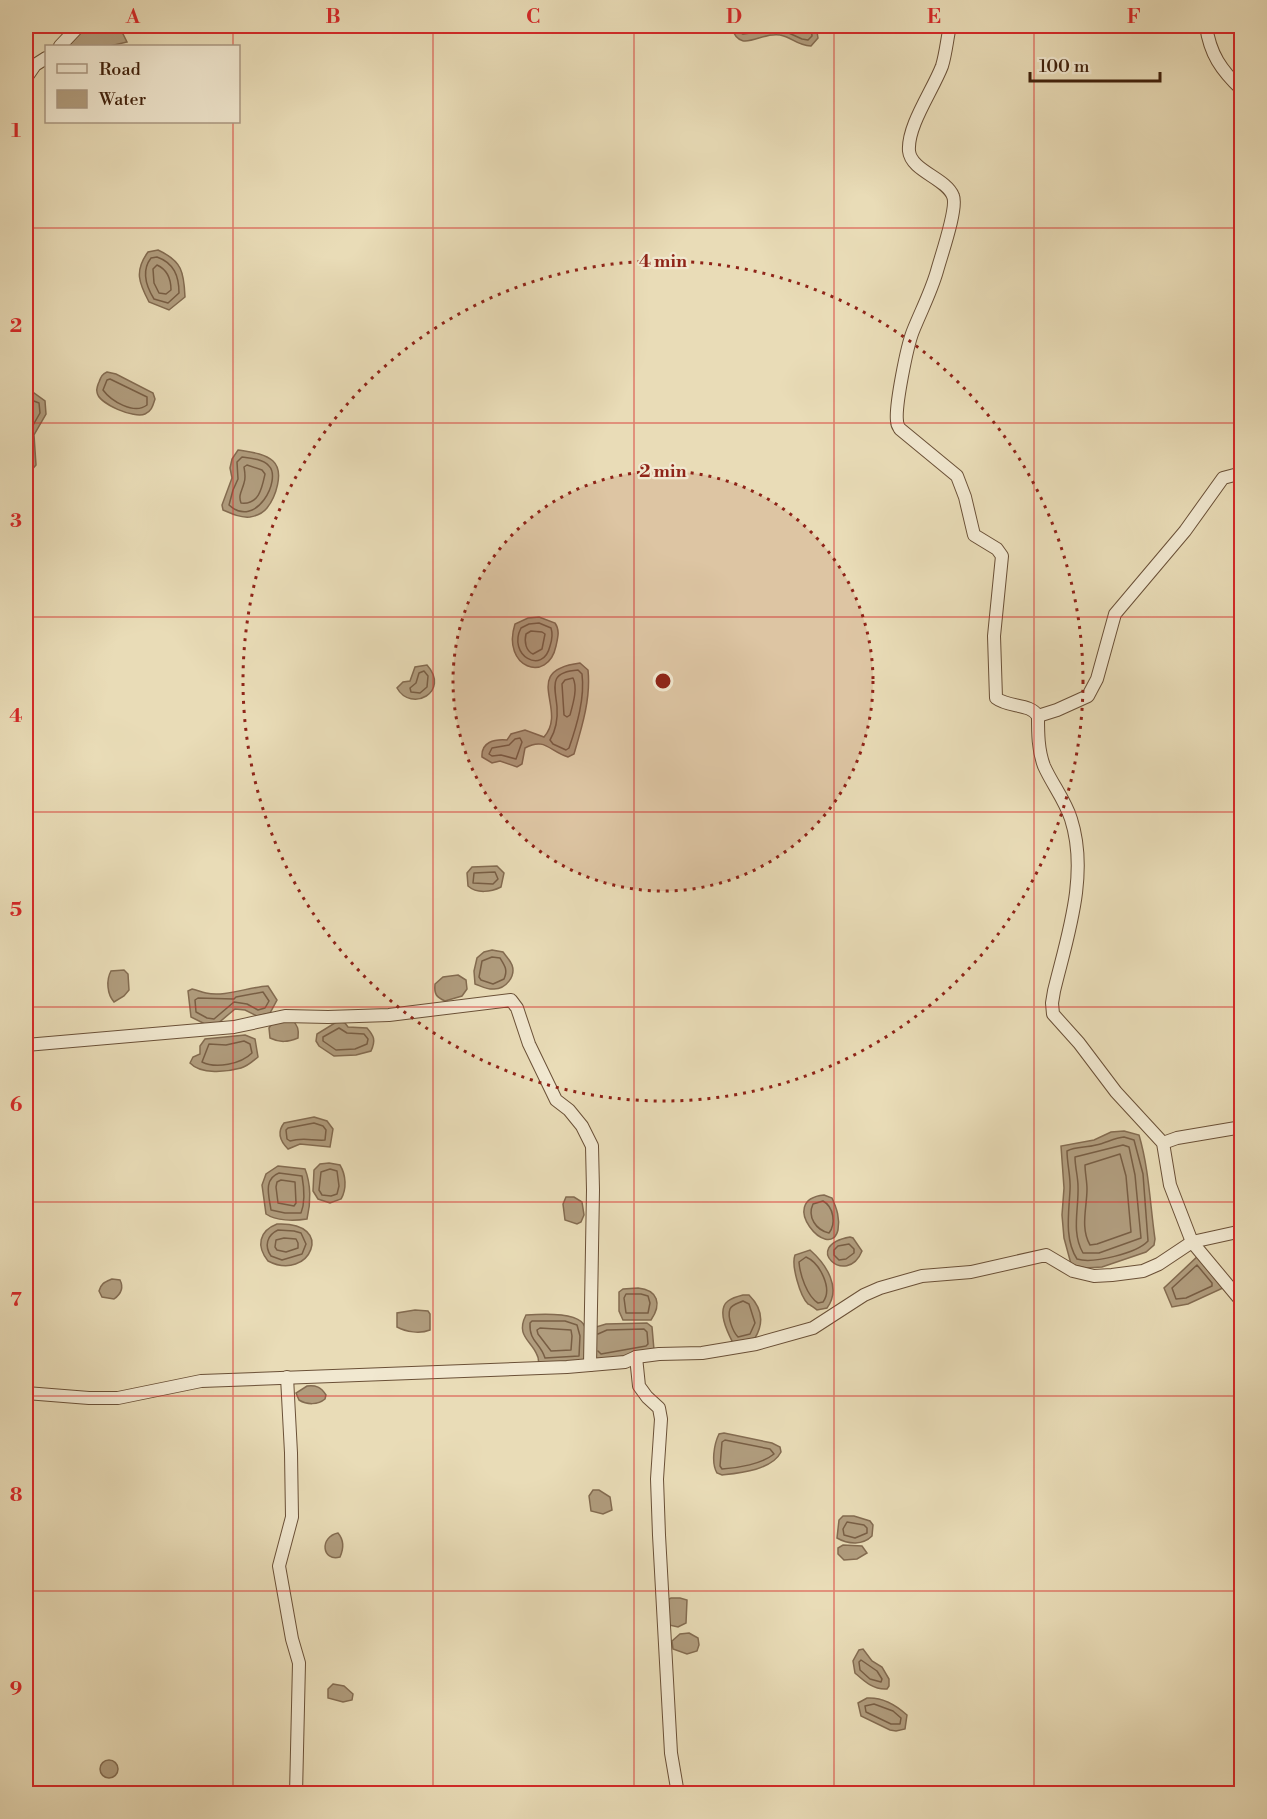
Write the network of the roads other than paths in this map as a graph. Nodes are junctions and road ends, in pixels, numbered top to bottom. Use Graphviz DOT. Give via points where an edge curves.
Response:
graph roads {
  1 [pos="80,26"];
  2 [pos="950,26"];
  3 [pos="1204,27"];
  4 [pos="61,45"];
  5 [pos="45,59"];
  6 [pos="26,78"];
  7 [pos="1242,90"];
  8 [pos="1242,473"];
  9 [pos="1038,716"];
  10 [pos="26,1045"];
  11 [pos="1242,1127"];
  12 [pos="1162,1143"];
  13 [pos="1242,1231"];
  14 [pos="1192,1242"];
  15 [pos="1242,1302"];
  16 [pos="636,1357"];
  17 [pos="590,1365"];
  18 [pos="287,1377"];
  19 [pos="26,1393"];
  20 [pos="296,1794"];
  21 [pos="678,1794"];
  1 -- 4 [label="street"];
  2 -- 9 [label="street" via="942,66 924,102 909,149 914,162 953,195 954,208 936,275 912,334 897,423 957,476 974,535 1002,556 994,636 996,698 1031,708"];
  3 -- 7 [label="street" via="1209,45 1227,75"];
  5 -- 6 [label="street"];
  8 -- 9 [label="street" via="1223,478 1185,531 1115,614 1089,696"];
  9 -- 12 [label="street" via="1043,764 1071,821 1077,855 1074,911 1054,991 1053,1014"];
  10 -- 17 [label="street" via="234,1027 285,1016 389,1015 512,1000 556,1100 582,1126 592,1146"];
  11 -- 12 [label="street"];
  12 -- 14 [label="street" via="1170,1185"];
  13 -- 14 [label="street"];
  14 -- 15 [label="street"];
  14 -- 16 [label="street" via="1143,1271 1112,1275 1094,1276 1073,1270 1046,1255 971,1272 922,1276 872,1291 813,1328 756,1344 702,1353"];
  16 -- 17 [label="street" via="625,1362"];
  16 -- 21 [label="street" via="639,1386 658,1408 661,1419 659,1535 671,1753"];
  17 -- 18 [label="street"];
  18 -- 19 [label="street" via="201,1381 118,1398"];
  18 -- 20 [label="street" via="292,1517 279,1566 299,1663"];
}
